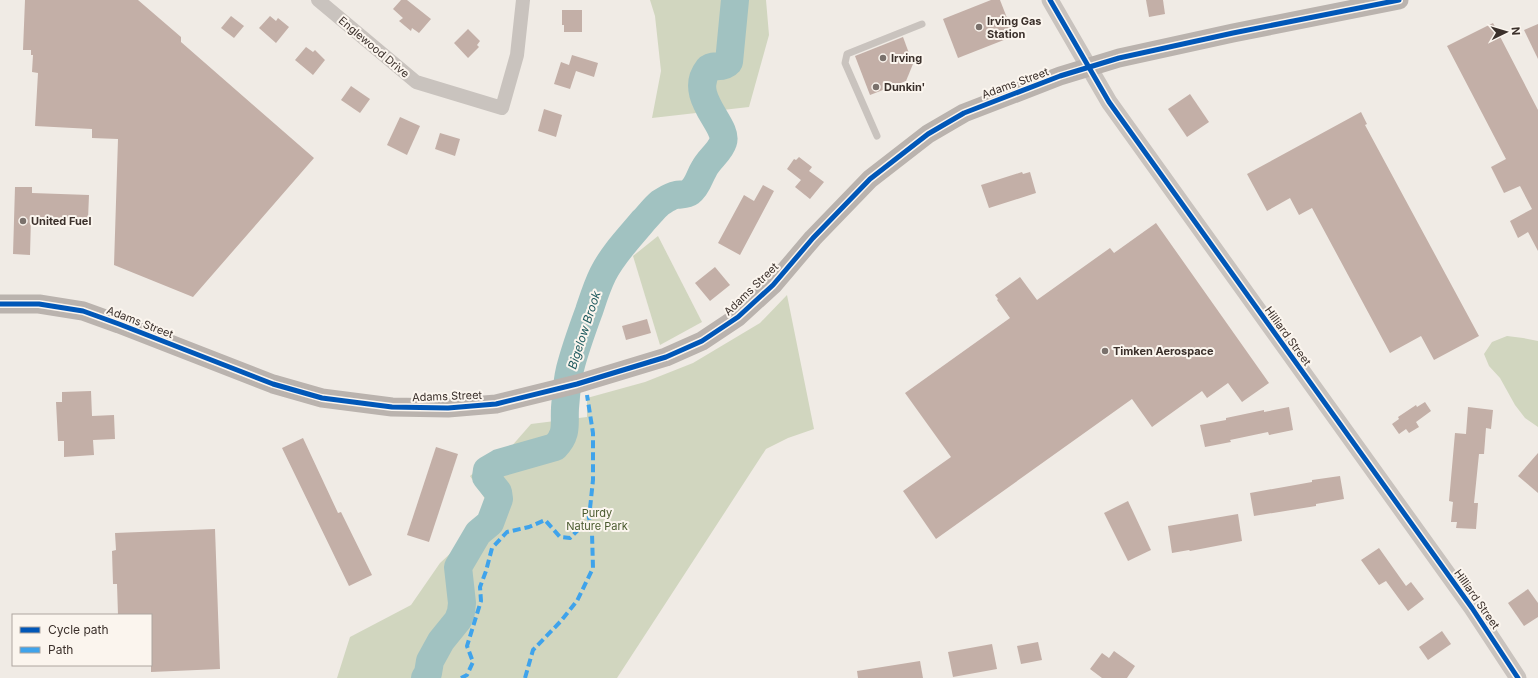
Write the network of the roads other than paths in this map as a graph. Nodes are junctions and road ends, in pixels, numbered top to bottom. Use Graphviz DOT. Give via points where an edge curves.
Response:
graph roads {
  1 [pos="318,0"];
  2 [pos="523,0"];
  3 [pos="1050,0"];
  4 [pos="1399,0"];
  5 [pos="922,24"];
  6 [pos="1088,67"];
  7 [pos="877,136"];
  8 [pos="0,304"];
  9 [pos="1518,678"];
  1 -- 2 [label="street, Englewood Drive" via="416,82 502,108 517,55"];
  3 -- 6 [label="street, Hilliard Street"];
  4 -- 6 [label="main road, Adams Street" via="1233,33"];
  5 -- 7 [label="lane" via="847,54 845,63"];
  6 -- 8 [label="main road, Adams Street" via="964,113 928,134 870,179 772,285 738,317 702,341 666,357 570,386 496,404 448,408 392,407 322,398 278,386 83,311 39,304"];
  6 -- 9 [label="street, Hilliard Street" via="1109,102 1472,608"];
}
